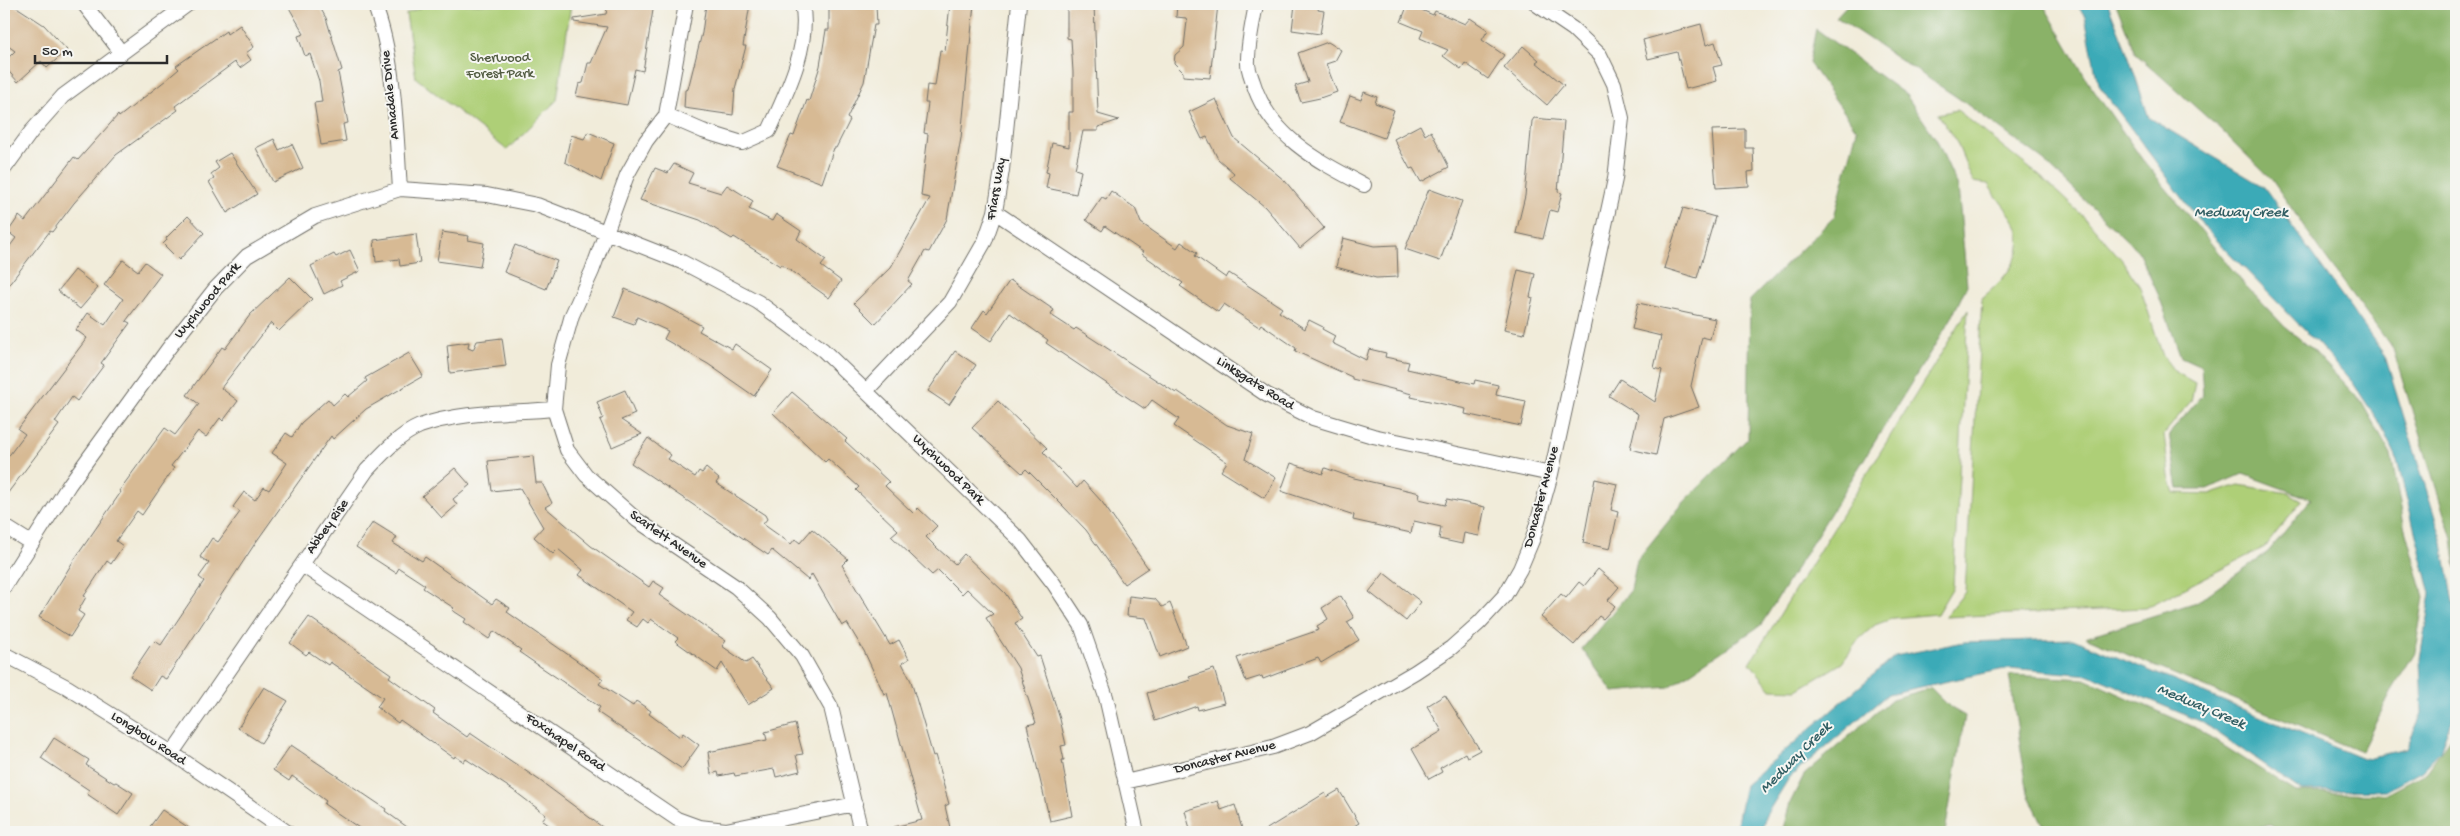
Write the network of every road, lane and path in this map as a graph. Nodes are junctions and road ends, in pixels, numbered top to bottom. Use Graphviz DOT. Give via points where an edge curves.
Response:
graph roads {
  1 [pos="84,4"];
  2 [pos="188,4"];
  3 [pos="374,4"];
  4 [pos="686,4"];
  5 [pos="802,4"];
  6 [pos="1019,4"];
  7 [pos="1256,4"];
  8 [pos="1536,4"];
  9 [pos="121,52"];
  10 [pos="666,115"];
  11 [pos="4,170"];
  12 [pos="1364,186"];
  13 [pos="400,188"];
  14 [pos="995,212"];
  15 [pos="607,232"];
  16 [pos="866,391"];
  17 [pos="554,409"];
  18 [pos="1551,474"];
  19 [pos="4,526"];
  20 [pos="31,543"];
  21 [pos="302,565"];
  22 [pos="4,587"];
  23 [pos="4,654"];
  24 [pos="172,753"];
  25 [pos="1125,782"];
  26 [pos="855,804"];
  27 [pos="287,832"];
  28 [pos="861,832"];
  29 [pos="1137,832"];
  1 -- 9 [label="street"];
  2 -- 9 [label="street"];
  3 -- 13 [label="street, Annadale Drive" via="382,24"];
  4 -- 10 [label="street"];
  5 -- 10 [label="street" via="805,18 800,47 786,93 769,131 742,143"];
  6 -- 14 [label="street, Friars Way"];
  7 -- 12 [label="street" via="1247,62 1257,95 1267,113 1298,147"];
  8 -- 18 [label="street, Doncaster Avenue" via="1573,29 1600,55 1614,84 1622,118 1615,179"];
  9 -- 11 [label="street" via="62,96"];
  10 -- 15 [label="street" via="646,141 627,175"];
  13 -- 15 [label="street, Wychwood Park" via="487,195 537,205"];
  13 -- 20 [label="street, Wychwood Park" via="314,216 247,256 215,289 168,349"];
  14 -- 16 [label="street, Friars Way" via="970,272 950,302"];
  14 -- 18 [label="street, Linksgate Road" via="1268,395 1313,418 1373,436"];
  15 -- 16 [label="street, Wychwood Park" via="682,262 758,302 823,350"];
  15 -- 17 [label="street, Scarlett Avenue" via="572,315 558,366"];
  16 -- 25 [label="street, Wychwood Park" via="1020,540 1054,584 1081,625 1106,697"];
  17 -- 21 [label="street, Abbey Rise" via="462,417 420,427 398,440 367,470"];
  17 -- 26 [label="street, Scarlett Avenue" via="567,450 586,475 637,520 736,587 770,618 802,656 831,707"];
  18 -- 25 [label="street, Doncaster Avenue" via="1533,538 1520,569 1498,602 1451,648 1310,733 1272,747"];
  19 -- 20 [label="street"];
  20 -- 22 [label="street, Wychwood Park"];
  21 -- 24 [label="street, Abbey Rise"];
  21 -- 26 [label="street, Foxchapel Road" via="677,819 699,827 726,830"];
  23 -- 24 [label="street, Longbow Road" via="67,687"];
  24 -- 27 [label="street, Longbow Road"];
  25 -- 29 [label="street, Wychwood Park"];
  26 -- 28 [label="street, Scarlett Avenue"];
}
